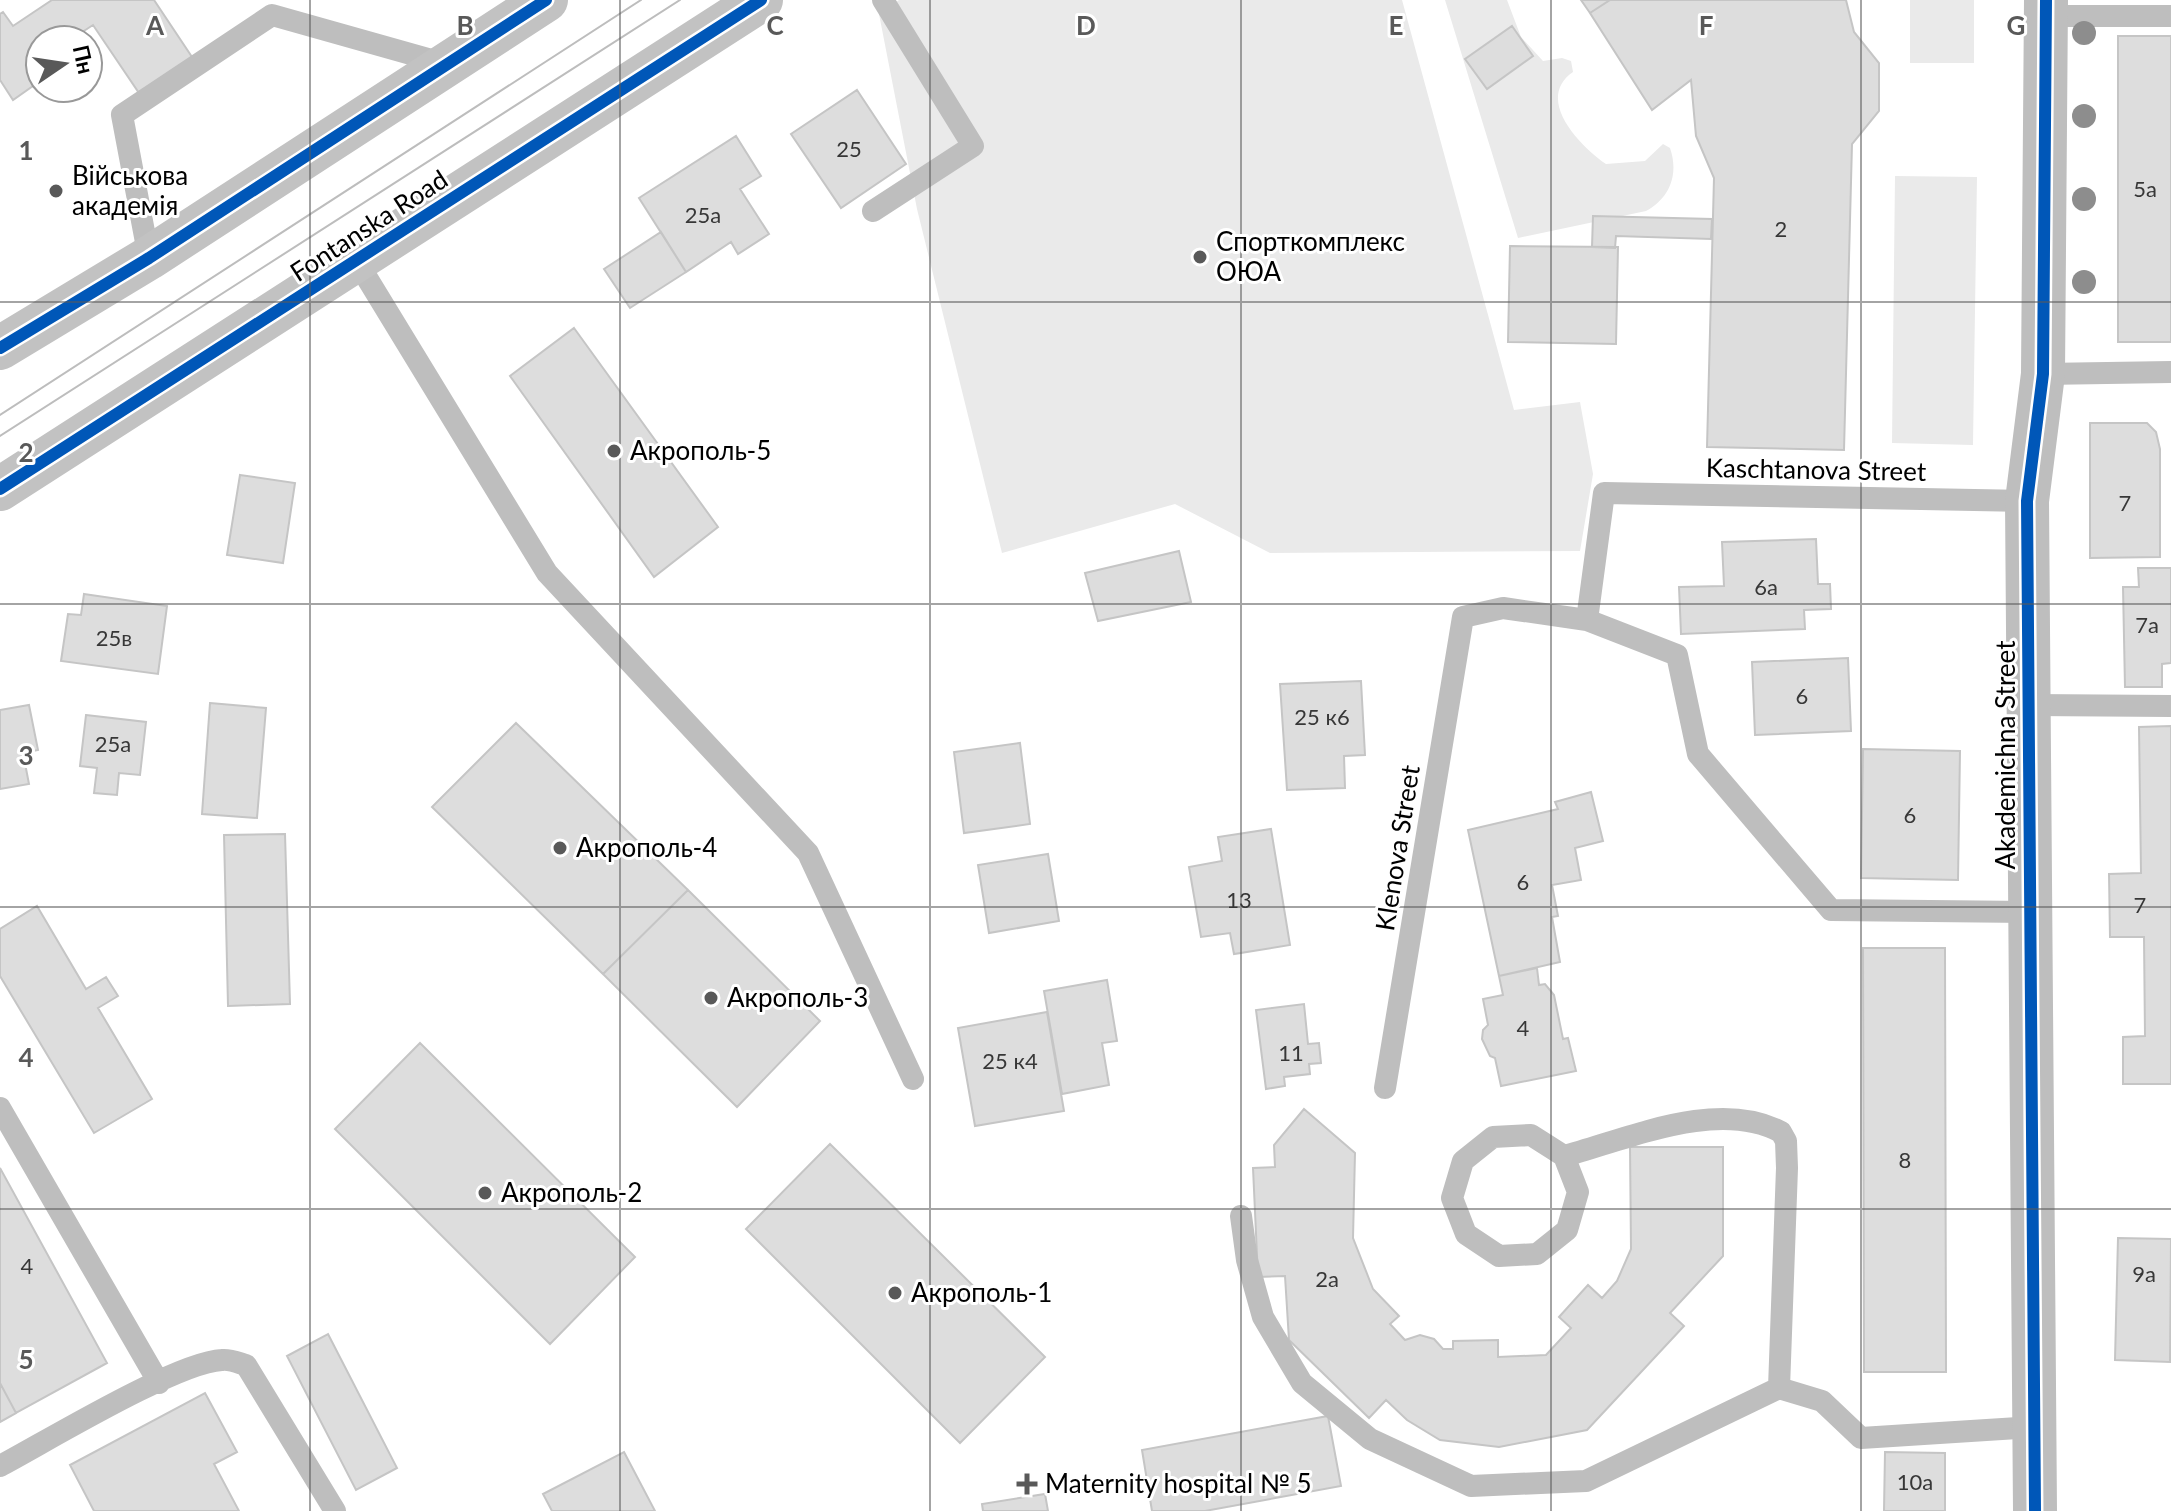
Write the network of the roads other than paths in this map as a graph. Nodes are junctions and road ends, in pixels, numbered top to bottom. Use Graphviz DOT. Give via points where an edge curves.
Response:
graph roads {
  1 [pos="546,0"];
  2 [pos="761,0"];
  3 [pos="883,0"];
  4 [pos="2046,8"];
  5 [pos="2171,16"];
  6 [pos="447,64"];
  7 [pos="873,211"];
  8 [pos="149,258"];
  9 [pos="356,260"];
  10 [pos="0,348"];
  11 [pos="2171,372"];
  12 [pos="2043,374"];
  13 [pos="0,489"];
  14 [pos="2027,501"];
  15 [pos="1587,620"];
  16 [pos="2028,705"];
  17 [pos="2171,706"];
  18 [pos="2029,912"];
  19 [pos="913,1079"];
  20 [pos="1385,1088"];
  21 [pos="0,1108"];
  22 [pos="1564,1156"];
  23 [pos="1241,1216"];
  24 [pos="159,1383"];
  25 [pos="1779,1388"];
  26 [pos="2034,1427"];
  27 [pos="0,1466"];
  28 [pos="335,1511"];
  29 [pos="2035,1511"];
  1 -- 6 [label="main road"];
  2 -- 9 [label="main road, Fontanska Road"];
  3 -- 7 [label="lane" via="973,146"];
  4 -- 5 [label="lane"];
  4 -- 12 [label="street, Akademichna Street"];
  6 -- 8 [label="main road"];
  6 -- 8 [label="lane" via="272,15 206,57 122,115"];
  8 -- 10 [label="main road"];
  9 -- 13 [label="main road, Fontanska Road"];
  9 -- 19 [label="lane" via="547,573 808,853"];
  11 -- 12 [label="lane"];
  12 -- 14 [label="street, Akademichna Street"];
  14 -- 15 [label="lane, Kaschtanova Street" via="1604,493"];
  14 -- 16 [label="street, Akademichna Street"];
  15 -- 18 [label="lane" via="1677,655 1698,754 1831,910"];
  15 -- 20 [label="lane, Klenova Street" via="1503,608 1463,617"];
  16 -- 17 [label="lane"];
  16 -- 18 [label="street, Akademichna Street"];
  18 -- 26 [label="street, Akademichna Street"];
  21 -- 24 [label="lane"];
  22 -- 22 [label="lane" via="1531,1135 1493,1137 1463,1161 1452,1198 1466,1234 1499,1256 1537,1254 1567,1230 1578,1192"];
  22 -- 25 [label="lane" via="1708,1118 1759,1123 1781,1132 1787,1168"];
  23 -- 25 [label="lane" via="1263,1317 1302,1383 1370,1439 1471,1486 1586,1481"];
  24 -- 27 [label="lane"];
  24 -- 28 [label="lane" via="207,1362 225,1359 246,1365"];
  25 -- 26 [label="lane" via="1822,1401 1861,1438"];
  26 -- 29 [label="street, Akademichna Street"];
}
